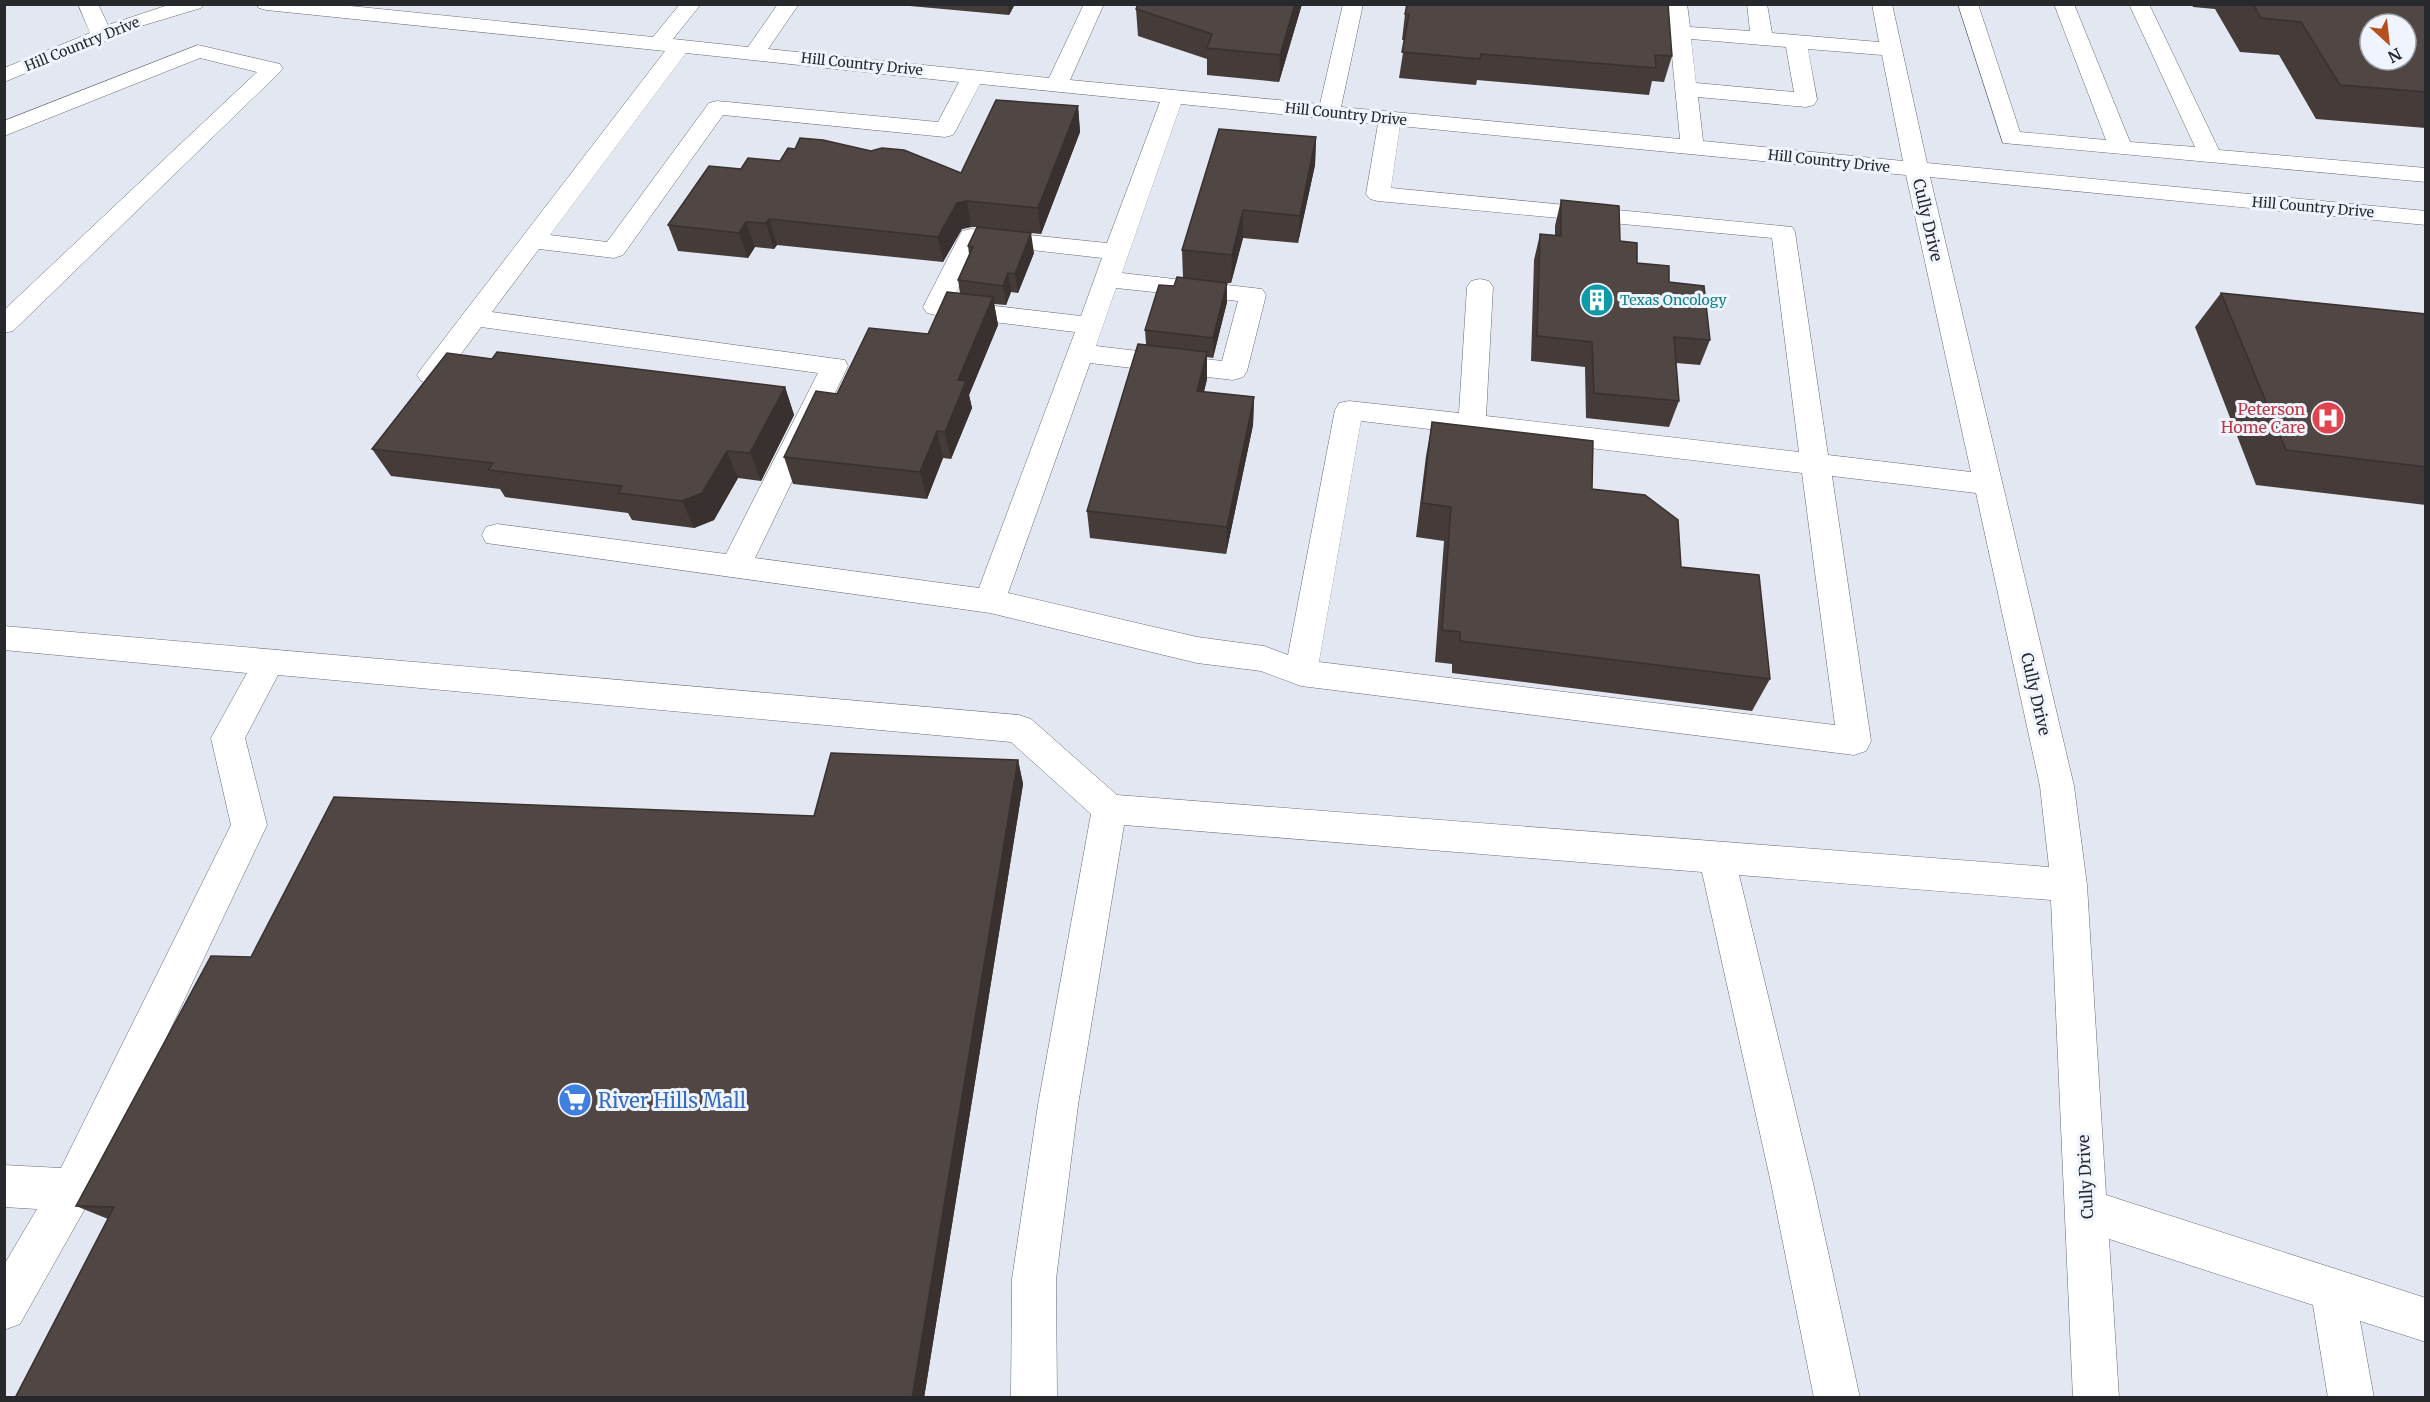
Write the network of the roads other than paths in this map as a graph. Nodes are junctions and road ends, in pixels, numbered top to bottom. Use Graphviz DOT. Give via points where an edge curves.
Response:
graph roads {
  1 [pos="88,4"];
  2 [pos="194,4"];
  3 [pos="789,4"];
  4 [pos="1094,4"];
  5 [pos="1353,4"];
  6 [pos="1677,4"];
  7 [pos="1758,4"];
  8 [pos="1882,4"];
  9 [pos="1968,4"];
  10 [pos="2064,4"];
  11 [pos="2139,4"];
  12 [pos="281,5"];
  13 [pos="684,5"];
  14 [pos="1680,32"];
  15 [pos="102,35"];
  16 [pos="1762,39"];
  17 [pos="1796,42"];
  18 [pos="670,44"];
  19 [pos="1892,50"];
  20 [pos="756,53"];
  21 [pos="4,76"];
  22 [pos="973,76"];
  23 [pos="1057,85"];
  24 [pos="1686,89"];
  25 [pos="1173,97"];
  26 [pos="1329,112"];
  27 [pos="1390,118"];
  28 [pos="4,129"];
  29 [pos="1692,148"];
  30 [pos="2121,148"];
  31 [pos="2210,156"];
  32 [pos="1917,170"];
  33 [pos="2426,175"];
  34 [pos="2426,218"];
  35 [pos="532,241"];
  36 [pos="1117,252"];
  37 [pos="1107,279"];
  38 [pos="1480,287"];
  39 [pos="474,318"];
  40 [pos="1090,325"];
  41 [pos="4,326"];
  42 [pos="1080,353"];
  43 [pos="431,375"];
  44 [pos="1472,424"];
  45 [pos="1815,464"];
  46 [pos="1988,484"];
  47 [pos="497,535"];
  48 [pos="735,567"];
  49 [pos="990,601"];
  50 [pos="4,638"];
  51 [pos="269,662"];
  52 [pos="1301,673"];
  53 [pos="1109,810"];
  54 [pos="1717,858"];
  55 [pos="2069,885"];
  56 [pos="4,1186"];
  57 [pos="72,1190"];
  58 [pos="2086,1210"];
  59 [pos="2333,1291"];
  60 [pos="4,1308"];
  61 [pos="2426,1320"];
  62 [pos="1034,1398"];
  63 [pos="1837,1398"];
  64 [pos="2096,1398"];
  65 [pos="2351,1398"];
  1 -- 15 [label="street"];
  2 -- 15 [label="street, Hill Country Drive"];
  3 -- 20 [label="street"];
  4 -- 23 [label="street"];
  5 -- 26 [label="street"];
  6 -- 14 [label="street"];
  7 -- 16 [label="street"];
  8 -- 19 [label="street, Cully Drive"];
  9 -- 30 [label="street" via="2011,138"];
  10 -- 30 [label="street"];
  11 -- 31 [label="street"];
  12 -- 18 [label="street, Hill Country Drive"];
  13 -- 18 [label="street"];
  14 -- 16 [label="street"];
  14 -- 24 [label="street"];
  15 -- 21 [label="street, Hill Country Drive"];
  16 -- 17 [label="street"];
  17 -- 19 [label="street"];
  17 -- 24 [label="street" via="1806,100"];
  18 -- 20 [label="street, Hill Country Drive"];
  18 -- 35 [label="street"];
  19 -- 32 [label="street, Cully Drive"];
  20 -- 22 [label="street, Hill Country Drive"];
  22 -- 23 [label="street, Hill Country Drive"];
  22 -- 35 [label="street" via="945,130 717,108 614,250"];
  23 -- 25 [label="street, Hill Country Drive"];
  24 -- 29 [label="street"];
  25 -- 26 [label="street, Hill Country Drive"];
  25 -- 36 [label="street"];
  26 -- 27 [label="street, Hill Country Drive"];
  27 -- 29 [label="street, Hill Country Drive"];
  27 -- 45 [label="street" via="1378,194 1783,232"];
  28 -- 41 [label="street" via="198,51 272,69"];
  29 -- 32 [label="street, Hill Country Drive"];
  30 -- 31 [label="street"];
  31 -- 33 [label="street"];
  32 -- 34 [label="street, Hill Country Drive"];
  32 -- 46 [label="street, Cully Drive"];
  35 -- 39 [label="street"];
  36 -- 37 [label="street"];
  36 -- 40 [label="street" via="971,236 936,307"];
  37 -- 40 [label="street"];
  37 -- 42 [label="street" via="1253,295 1233,371"];
  38 -- 44 [label="street"];
  39 -- 43 [label="street"];
  39 -- 48 [label="street" via="835,366"];
  40 -- 42 [label="street"];
  42 -- 49 [label="street"];
  44 -- 45 [label="street"];
  44 -- 52 [label="street" via="1349,410"];
  45 -- 46 [label="street"];
  45 -- 52 [label="street" via="1854,741"];
  46 -- 55 [label="street, Cully Drive" via="2057,786"];
  47 -- 48 [label="street"];
  48 -- 49 [label="street"];
  49 -- 52 [label="street" via="1197,650 1264,659"];
  50 -- 51 [label="street"];
  51 -- 53 [label="street" via="1019,729"];
  51 -- 57 [label="street" via="228,738 249,825"];
  53 -- 54 [label="street"];
  53 -- 62 [label="street" via="1058,1105 1034,1279"];
  54 -- 55 [label="street"];
  54 -- 63 [label="street"];
  55 -- 58 [label="street, Cully Drive"];
  56 -- 57 [label="street"];
  57 -- 60 [label="street"];
  58 -- 59 [label="street"];
  58 -- 64 [label="street, Cully Drive"];
  59 -- 61 [label="street"];
  59 -- 65 [label="street"];
}
